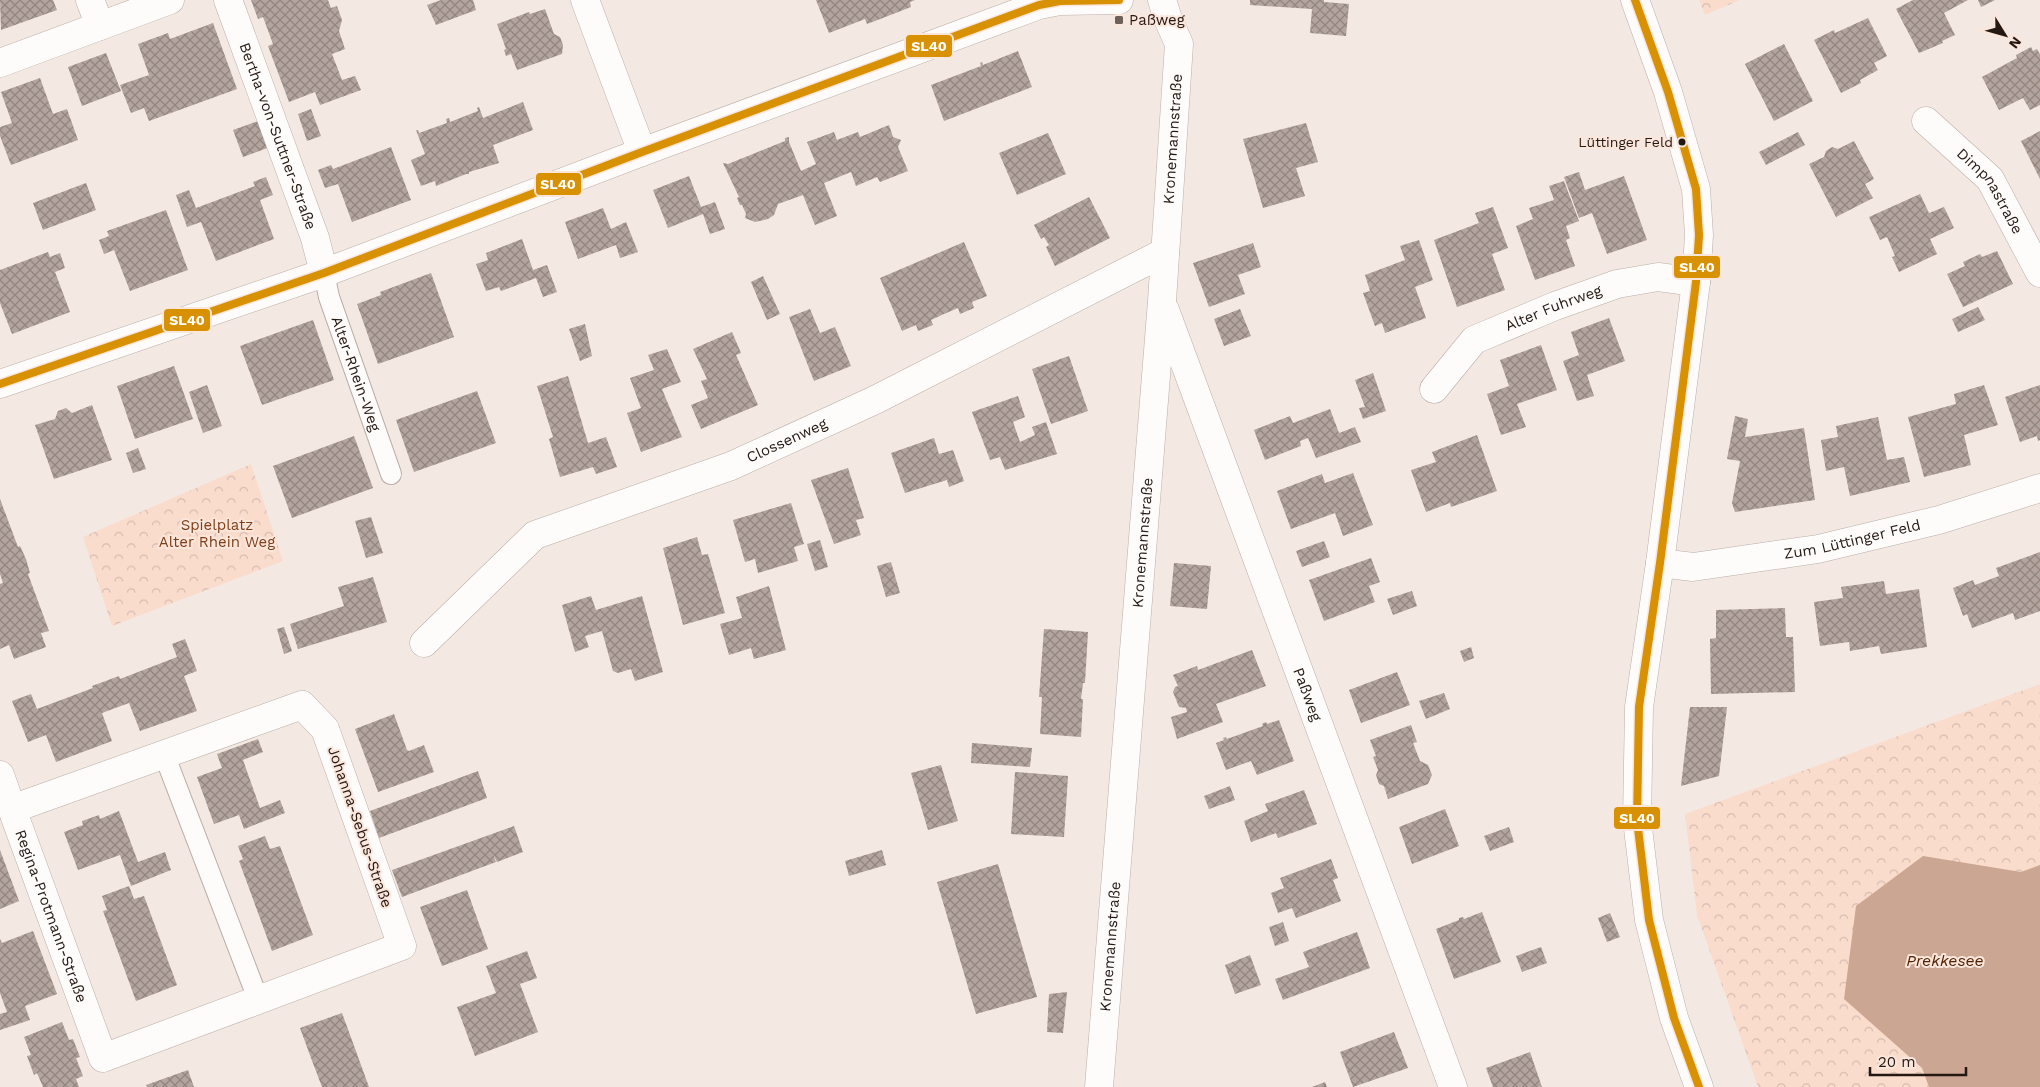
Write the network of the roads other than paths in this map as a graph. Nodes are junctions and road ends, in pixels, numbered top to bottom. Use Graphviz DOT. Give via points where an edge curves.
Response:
graph roads {
  1 [pos="90,0"];
  2 [pos="170,0"];
  3 [pos="228,0"];
  4 [pos="585,0"];
  5 [pos="1119,0"];
  6 [pos="1162,0"];
  7 [pos="1635,0"];
  8 [pos="1038,3"];
  9 [pos="100,26"];
  10 [pos="0,63"];
  11 [pos="1926,121"];
  12 [pos="642,152"];
  13 [pos="1165,252"];
  14 [pos="324,273"];
  15 [pos="2040,273"];
  16 [pos="1696,282"];
  17 [pos="1162,301"];
  18 [pos="0,384"];
  19 [pos="1434,389"];
  20 [pos="391,474"];
  21 [pos="2040,488"];
  22 [pos="1660,563"];
  23 [pos="424,643"];
  24 [pos="164,754"];
  25 [pos="0,774"];
  26 [pos="12,809"];
  27 [pos="258,999"];
  28 [pos="103,1058"];
  29 [pos="1099,1087"];
  30 [pos="1453,1087"];
  31 [pos="1698,1087"];
  1 -- 9 [label="street"];
  2 -- 9 [label="street"];
  3 -- 14 [label="street, Bertha-von-Suttner-Straße" via="316,238"];
  4 -- 12 [label="street"];
  5 -- 8 [label="street"];
  6 -- 13 [label="street, Kronemannstraße" via="1179,44"];
  7 -- 16 [label="street" via="1668,92 1696,189 1699,235"];
  8 -- 12 [label="street"];
  9 -- 10 [label="street"];
  11 -- 15 [label="street, Dimpnastraße" via="1990,179"];
  12 -- 14 [label="street"];
  13 -- 17 [label="street, Kronemannstraße"];
  13 -- 23 [label="street, Clossenweg" via="875,400 740,462 535,535"];
  14 -- 18 [label="street"];
  14 -- 20 [label="lane, Alter-Rhein-Weg" via="329,297"];
  16 -- 19 [label="street, Alter Fuhrweg" via="1658,277 1617,284 1556,306 1474,340"];
  16 -- 22 [label="street"];
  17 -- 29 [label="street, Kronemannstraße"];
  17 -- 30 [label="street, Paßweg"];
  21 -- 22 [label="street, Zum Lüttinger Feld" via="1939,520 1818,549 1693,568"];
  22 -- 31 [label="street" via="1639,707 1637,820 1649,920 1674,1018"];
  24 -- 26 [label="street, Johanna-Sebus-Straße"];
  24 -- 27 [label="lane"];
  24 -- 27 [label="street, Johanna-Sebus-Straße" via="302,705 325,729 402,946"];
  25 -- 26 [label="street, Regina-Protmann-Straße"];
  26 -- 28 [label="street, Regina-Protmann-Straße"];
  27 -- 28 [label="street, Johanna-Sebus-Straße"];
}
